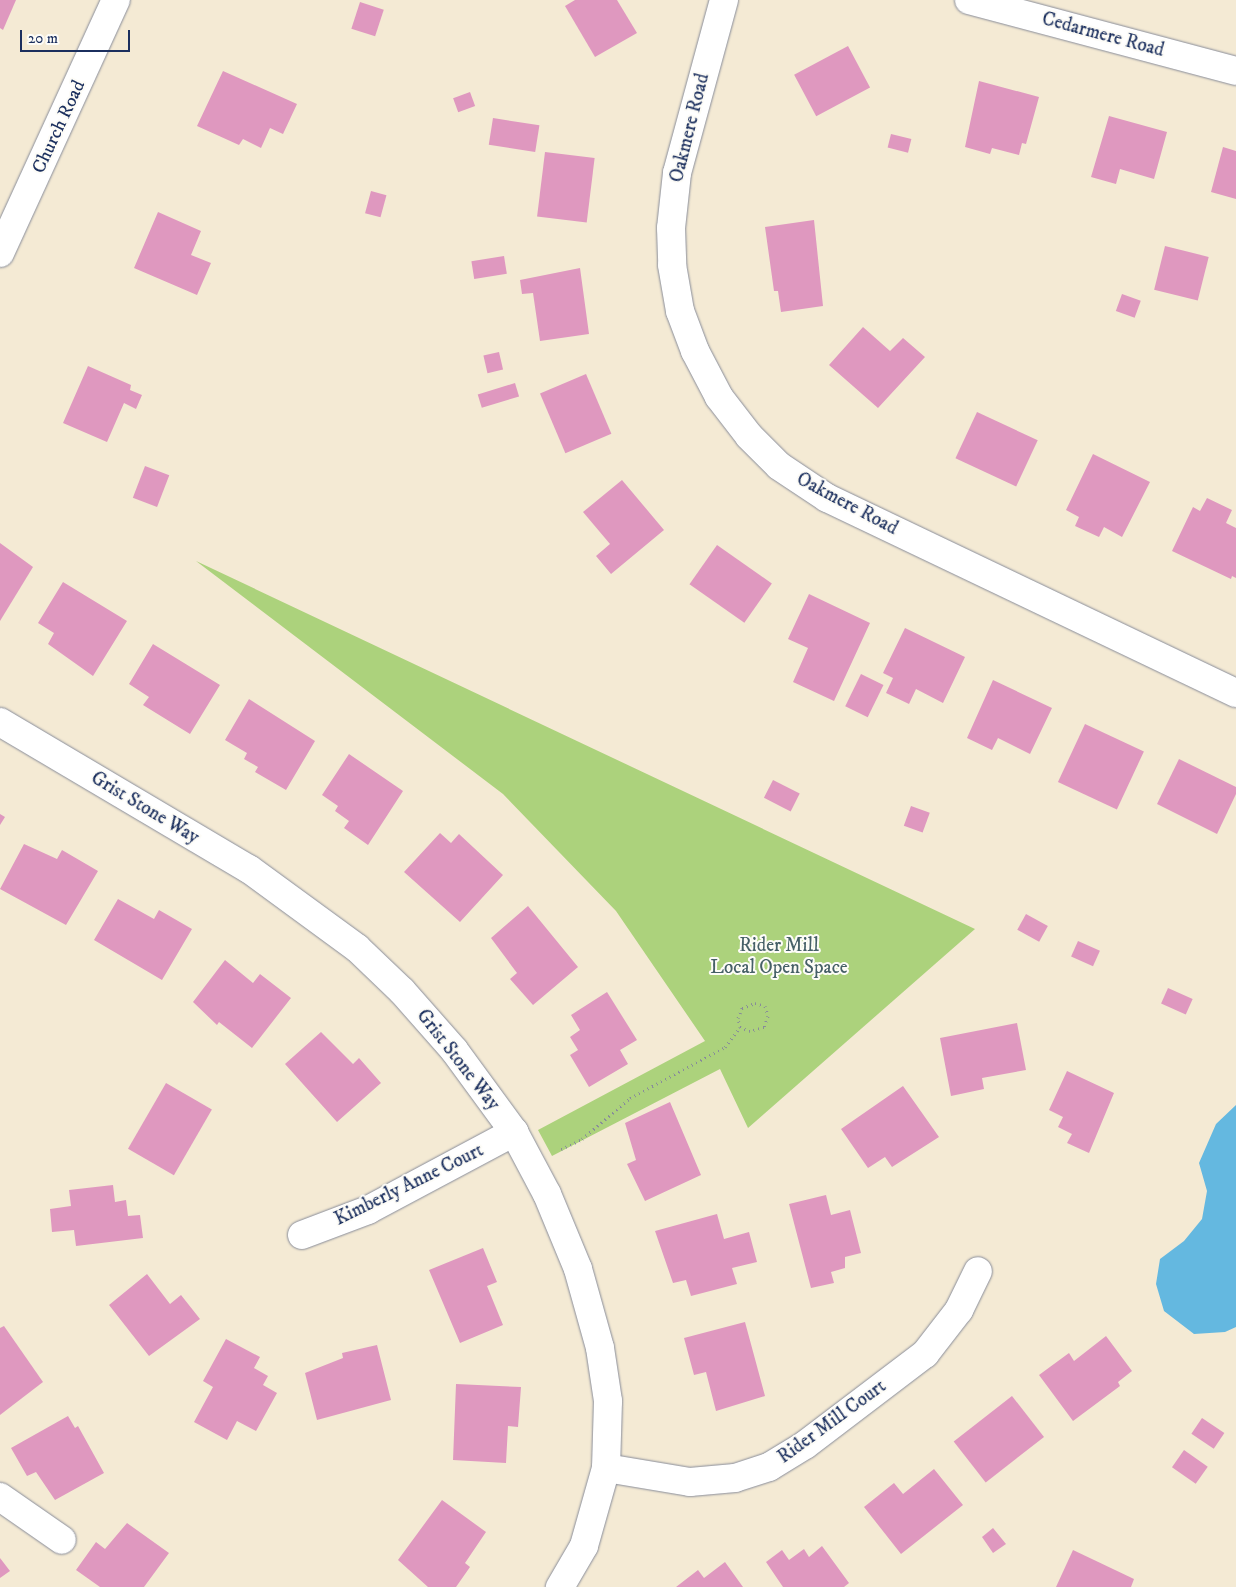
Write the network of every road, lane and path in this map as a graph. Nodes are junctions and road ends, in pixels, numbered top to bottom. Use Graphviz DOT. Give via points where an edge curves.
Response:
graph roads {
  1 [pos="116,0"];
  2 [pos="724,0"];
  3 [pos="969,0"];
  4 [pos="1236,71"];
  5 [pos="0,253"];
  6 [pos="1236,693"];
  7 [pos="0,722"];
  8 [pos="740,1027"];
  9 [pos="514,1132"];
  10 [pos="532,1165"];
  11 [pos="302,1235"];
  12 [pos="978,1271"];
  13 [pos="606,1468"];
  14 [pos="0,1497"];
  15 [pos="62,1540"];
  16 [pos="560,1587"];
  1 -- 5 [label="street, Church Road"];
  2 -- 6 [label="street, Oakmere Road" via="677,173 671,228 672,265 680,311 695,351 719,397 749,436 779,466 827,498"];
  3 -- 4 [label="street, Cedarmere Road"];
  7 -- 9 [label="street, Grist Stone Way" via="249,869 357,948 402,991 454,1050"];
  8 -- 8 [label="path" via="750,1031 764,1027 768,1016 766,1006 755,1003 742,1008 738,1018"];
  8 -- 10 [label="path" via="724,1047 707,1059 630,1098 582,1139"];
  9 -- 10 [label="street, Grist Stone Way"];
  9 -- 11 [label="street, Kimberly Anne Court" via="368,1210"];
  10 -- 13 [label="street, Grist Stone Way" via="578,1269 600,1348 608,1401"];
  12 -- 13 [label="street, Rider Mill Court" via="959,1310 925,1354 805,1445 769,1467 735,1478 690,1482"];
  13 -- 16 [label="street, Grist Stone Way" via="584,1546"];
  14 -- 15 [label="street"];
}
